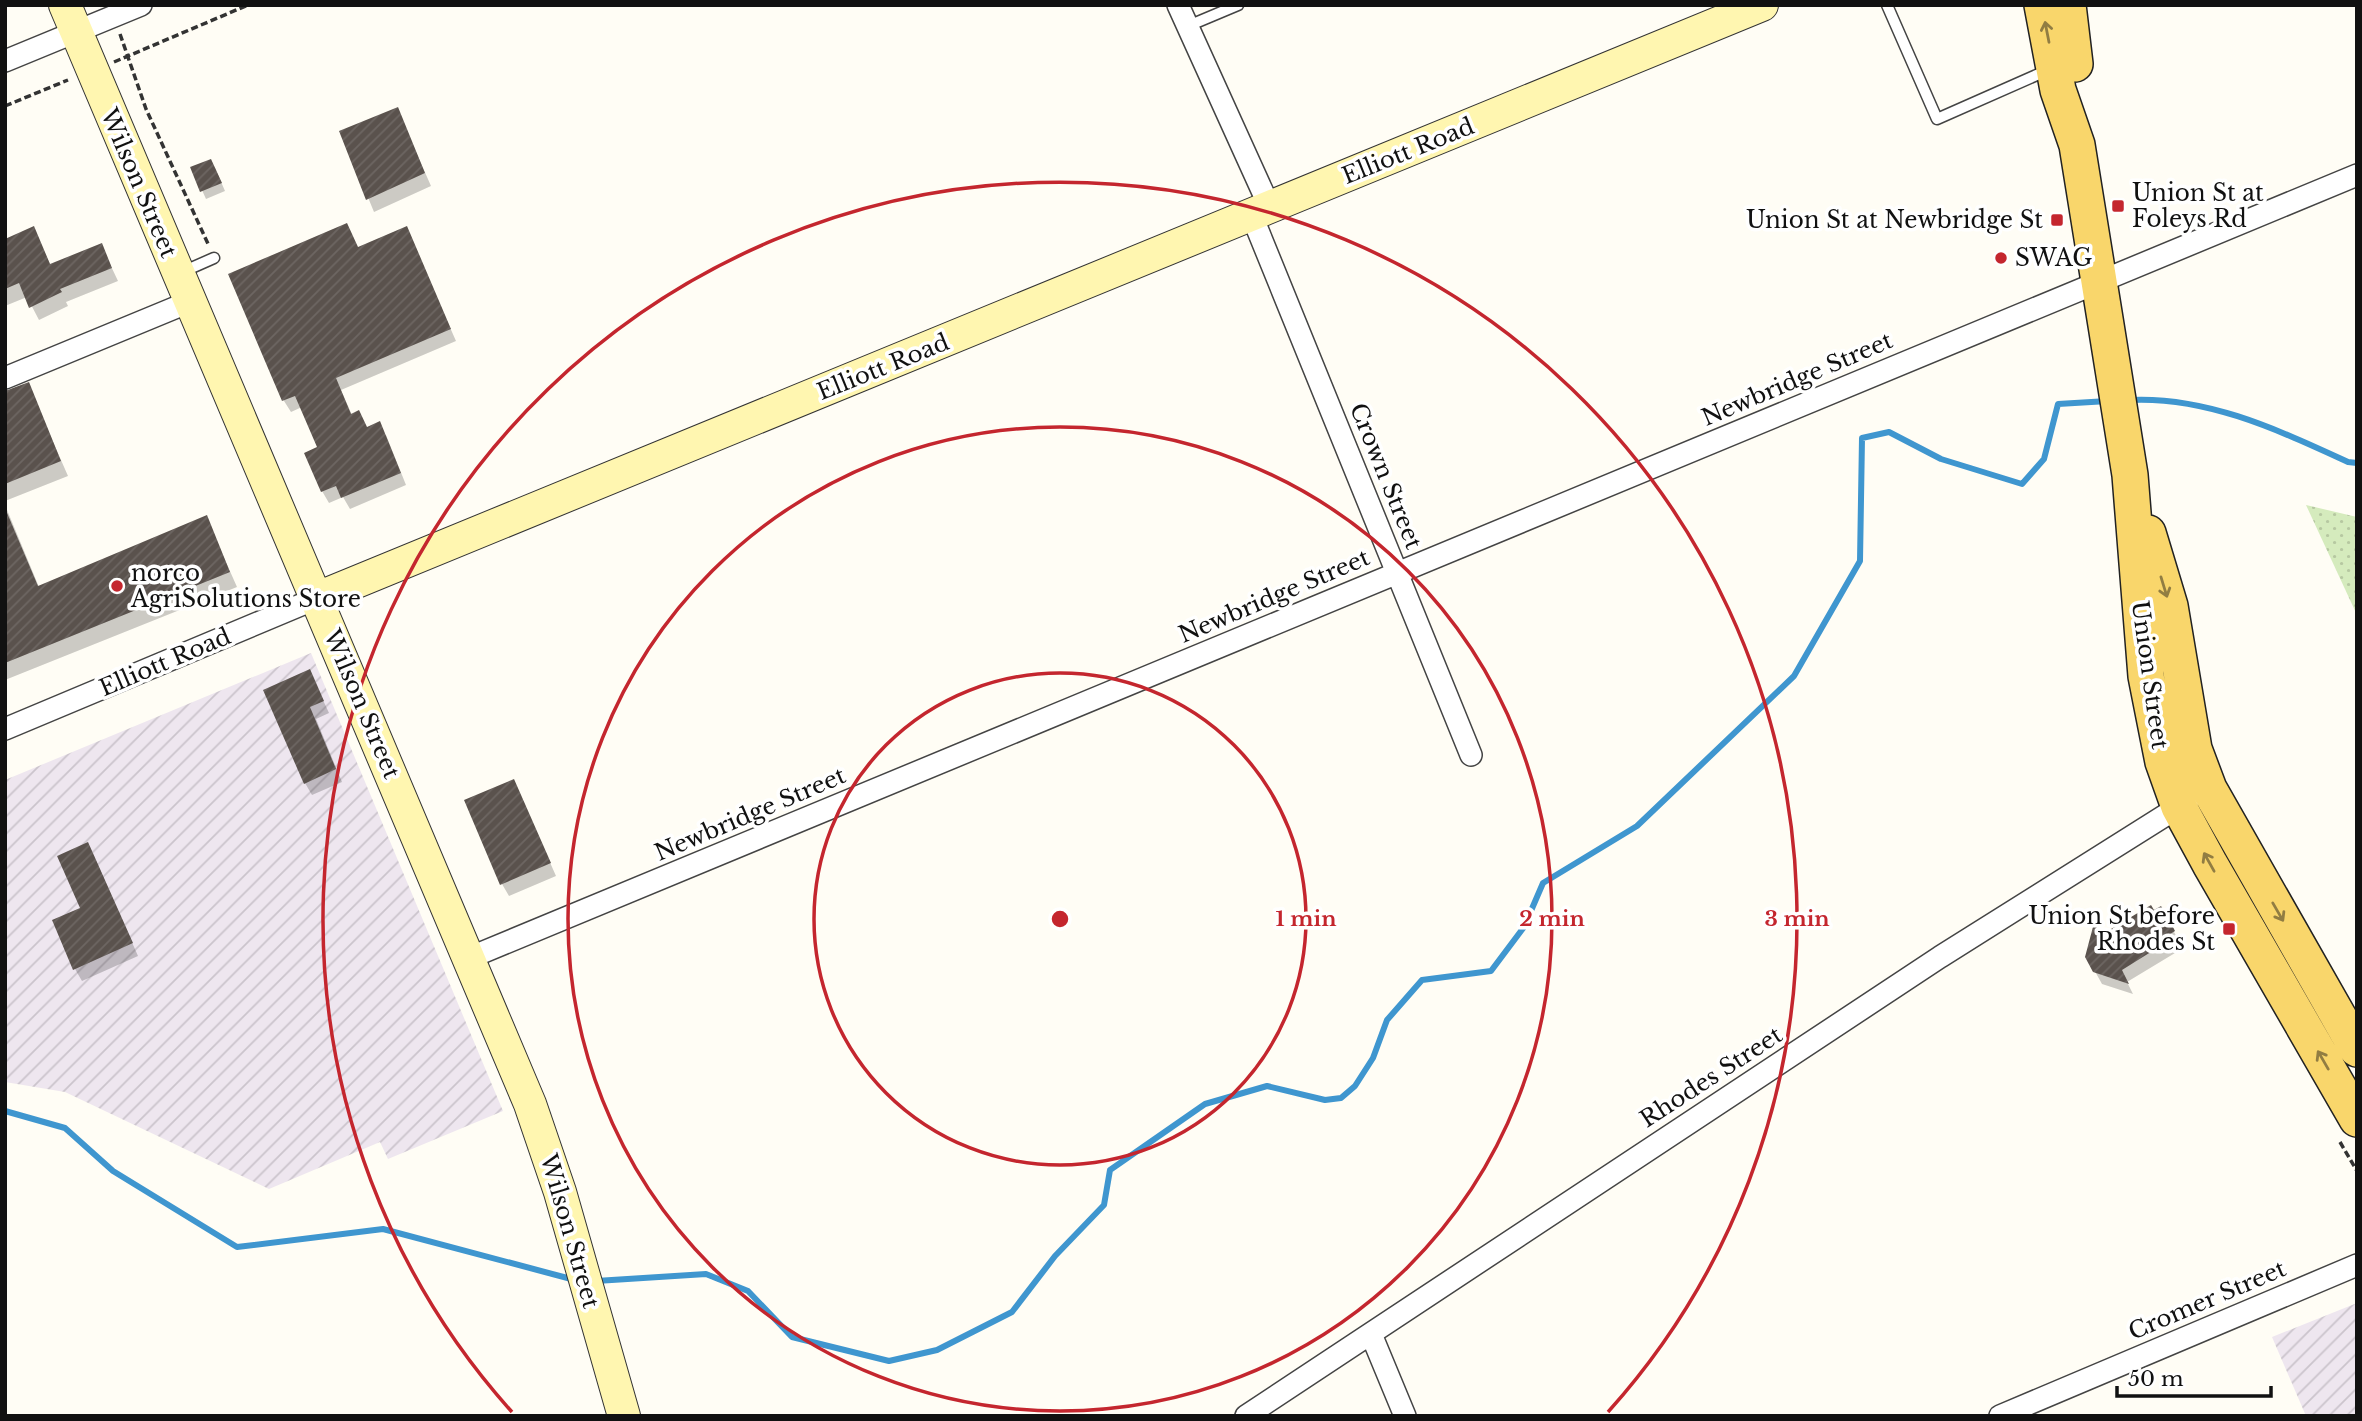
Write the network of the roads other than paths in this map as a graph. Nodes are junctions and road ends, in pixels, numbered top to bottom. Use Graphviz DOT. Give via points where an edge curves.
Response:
graph roads {
  1 [pos="141,5"];
  2 [pos="1178,5"];
  3 [pos="1238,5"];
  4 [pos="1762,5"];
  5 [pos="1887,5"];
  6 [pos="2042,5"];
  7 [pos="2068,5"];
  8 [pos="71,18"];
  9 [pos="1188,26"];
  10 [pos="5,61"];
  11 [pos="2054,68"];
  12 [pos="2077,145"];
  13 [pos="2357,175"];
  14 [pos="1261,212"];
  15 [pos="214,258"];
  16 [pos="177,274"];
  17 [pos="2098,281"];
  18 [pos="189,302"];
  19 [pos="5,379"];
  20 [pos="2130,475"];
  21 [pos="1398,573"];
  22 [pos="315,598"];
  23 [pos="5,729"];
  24 [pos="1471,755"];
  25 [pos="2209,789"];
  26 [pos="2179,807"];
  27 [pos="469,958"];
  28 [pos="2357,1049"];
  29 [pos="2357,1119"];
  30 [pos="2357,1265"];
  31 [pos="1371,1334"];
  32 [pos="624,1416"];
  33 [pos="1246,1416"];
  34 [pos="1405,1416"];
  35 [pos="2000,1416"];
  1 -- 8 [label="street"];
  2 -- 9 [label="street, Crown Street"];
  3 -- 9 [label="lane"];
  4 -- 14 [label="street, Elliott Road"];
  5 -- 11 [label="lane" via="1937,119"];
  11 -- 6 [label="main road, Union Street, one-way"];
  7 -- 12 [label="main road, Union Street" via="2077,82"];
  8 -- 10 [label="street"];
  8 -- 16 [label="street, Wilson Street"];
  9 -- 14 [label="street, Crown Street"];
  11 -- 12 [label="main road, Union Street"];
  12 -- 17 [label="main road, Union Street"];
  13 -- 17 [label="street, Newbridge Street"];
  14 -- 21 [label="street, Crown Street"];
  14 -- 22 [label="street, Elliott Road"];
  15 -- 16 [label="lane"];
  16 -- 18 [label="street, Wilson Street"];
  17 -- 20 [label="main road, Union Street"];
  17 -- 21 [label="street, Newbridge Street"];
  18 -- 19 [label="street"];
  18 -- 22 [label="street, Wilson Street"];
  20 -- 25 [label="main road, Union Street, one-way" via="2170,606 2186,713"];
  20 -- 26 [label="main road, Union Street" via="2146,676 2163,762"];
  21 -- 24 [label="street, Crown Street"];
  21 -- 27 [label="street, Newbridge Street"];
  22 -- 23 [label="street, Elliott Road"];
  22 -- 27 [label="street, Wilson Street"];
  25 -- 26 [label="street, Rhodes Street"];
  25 -- 28 [label="main road, Union Street, one-way"];
  29 -- 26 [label="main road, Union Street, one-way"];
  26 -- 31 [label="street, Rhodes Street" via="1940,957"];
  27 -- 32 [label="street, Wilson Street" via="530,1104"];
  30 -- 35 [label="street, Cromer Street"];
  31 -- 33 [label="street, Rhodes Street"];
  31 -- 34 [label="street"];
}
